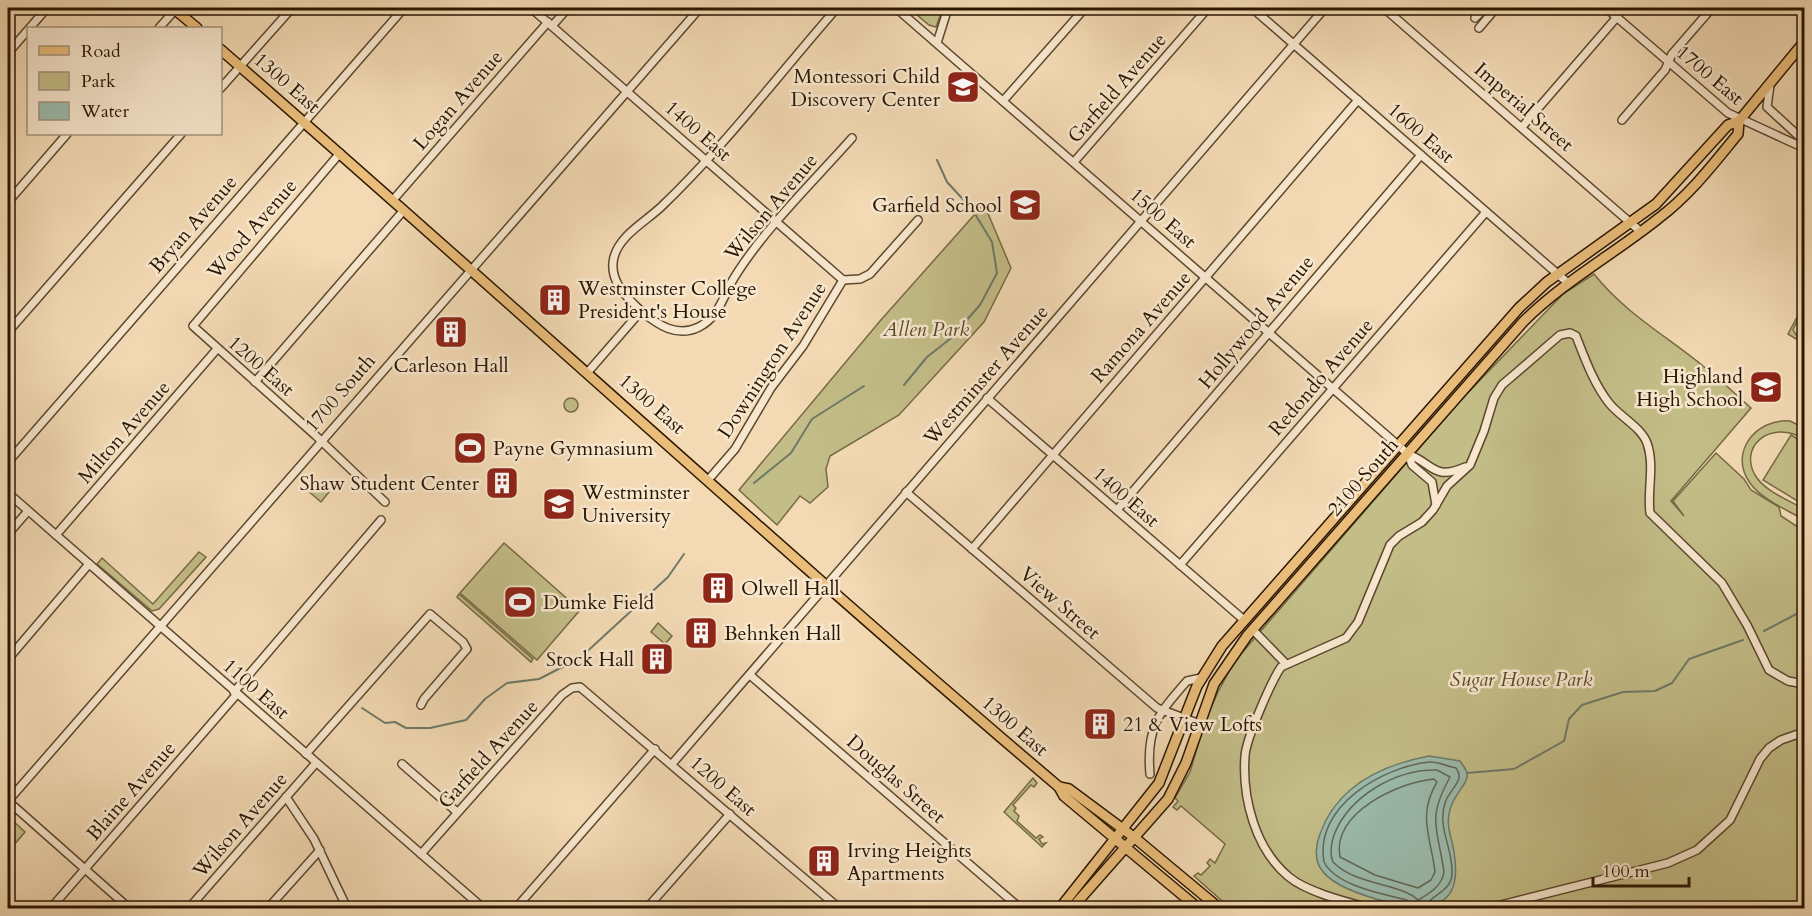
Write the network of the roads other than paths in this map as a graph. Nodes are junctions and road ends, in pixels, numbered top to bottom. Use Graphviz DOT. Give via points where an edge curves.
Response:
graph roads {
  1 [pos="47,8"];
  2 [pos="174,8"];
  3 [pos="292,8"];
  4 [pos="404,8"];
  5 [pos="531,8"];
  6 [pos="568,8"];
  7 [pos="700,8"];
  8 [pos="837,8"];
  9 [pos="896,8"];
  10 [pos="948,8"];
  11 [pos="1085,8"];
  12 [pos="1208,8"];
  13 [pos="1252,8"];
  14 [pos="1324,8"];
  15 [pos="1384,8"];
  16 [pos="1485,8"];
  17 [pos="1497,8"];
  18 [pos="1606,8"];
  19 [pos="1712,8"];
  20 [pos="1617,17"];
  21 [pos="1475,18"];
  22 [pos="550,24"];
  23 [pos="30,27"];
  24 [pos="160,27"];
  25 [pos="196,27"];
  26 [pos="1479,28"];
  27 [pos="27,31"];
  28 [pos="1804,42"];
  29 [pos="937,43"];
  30 [pos="1293,44"];
  31 [pos="222,51"];
  32 [pos="8,52"];
  33 [pos="1668,62"];
  34 [pos="240,66"];
  35 [pos="1770,83"];
  36 [pos="222,87"];
  37 [pos="627,91"];
  38 [pos="1358,100"];
  39 [pos="1004,101"];
  40 [pos="1622,120"];
  41 [pos="1739,121"];
  42 [pos="304,122"];
  43 [pos="1522,127"];
  44 [pos="66,135"];
  45 [pos="180,135"];
  46 [pos="852,138"];
  47 [pos="1804,141"];
  48 [pos="1804,148"];
  49 [pos="340,153"];
  50 [pos="1421,155"];
  51 [pos="705,159"];
  52 [pos="1074,162"];
  53 [pos="393,200"];
  54 [pos="8,202"];
  55 [pos="404,210"];
  56 [pos="1486,212"];
  57 [pos="918,220"];
  58 [pos="1141,221"];
  59 [pos="1631,222"];
  60 [pos="778,223"];
  61 [pos="1641,232"];
  62 [pos="471,269"];
  63 [pos="1558,274"];
  64 [pos="1205,277"];
  65 [pos="843,280"];
  66 [pos="1568,283"];
  67 [pos="641,311"];
  68 [pos="194,328"];
  69 [pos="8,332"];
  70 [pos="1269,332"];
  71 [pos="217,349"];
  72 [pos="588,372"];
  73 [pos="255,382"];
  74 [pos="1333,388"];
  75 [pos="987,398"];
  76 [pos="320,441"];
  77 [pos="1398,445"];
  78 [pos="1408,453"];
  79 [pos="1053,455"];
  80 [pos="8,462"];
  81 [pos="1470,465"];
  82 [pos="709,479"];
  83 [pos="906,492"];
  84 [pos="8,493"];
  85 [pos="385,502"];
  86 [pos="1436,505"];
  87 [pos="1117,510"];
  88 [pos="28,511"];
  89 [pos="381,520"];
  90 [pos="8,534"];
  91 [pos="56,536"];
  92 [pos="972,549"];
  93 [pos="89,564"];
  94 [pos="1180,565"];
  95 [pos="825,587"];
  96 [pos="1244,620"];
  97 [pos="159,626"];
  98 [pos="1253,630"];
  99 [pos="8,659"];
  100 [pos="1286,664"];
  101 [pos="750,675"];
  102 [pos="1201,678"];
  103 [pos="1804,684"];
  104 [pos="585,689"];
  105 [pos="236,693"];
  106 [pos="421,705"];
  107 [pos="1162,711"];
  108 [pos="1185,719"];
  109 [pos="1200,724"];
  110 [pos="1804,732"];
  111 [pos="655,750"];
  112 [pos="306,754"];
  113 [pos="316,763"];
  114 [pos="402,764"];
  115 [pos="672,764"];
  116 [pos="1150,774"];
  117 [pos="1059,787"];
  118 [pos="286,797"];
  119 [pos="8,801"];
  120 [pos="457,812"];
  121 [pos="730,814"];
  122 [pos="1124,829"];
  123 [pos="1135,838"];
  124 [pos="1116,839"];
  125 [pos="1126,847"];
  126 [pos="320,850"];
  127 [pos="421,854"];
  128 [pos="84,870"];
  129 [pos="51,909"];
  130 [pos="129,909"];
  131 [pos="189,909"];
  132 [pos="268,909"];
  133 [pos="347,909"];
  134 [pos="483,909"];
  135 [pos="516,909"];
  136 [pos="647,909"];
  137 [pos="839,909"];
  138 [pos="1020,909"];
  139 [pos="1060,909"];
  140 [pos="1072,909"];
  141 [pos="1198,909"];
  142 [pos="1219,909"];
  143 [pos="1370,909"];
  144 [pos="1489,909"];
  1 -- 23 [label="street"];
  2 -- 24 [label="street"];
  2 -- 25 [label="main road"];
  3 -- 34 [label="street"];
  4 -- 42 [label="street, Bryan Avenue"];
  5 -- 22 [label="street, 1400 East"];
  6 -- 22 [label="street, Logan Avenue"];
  7 -- 37 [label="street, 1700 South"];
  8 -- 51 [label="street"];
  9 -- 29 [label="street, 1500 East"];
  10 -- 29 [label="street"];
  11 -- 39 [label="street"];
  12 -- 52 [label="street, Garfield Avenue"];
  13 -- 30 [label="street, 1600 East"];
  14 -- 30 [label="street, Westminster Avenue"];
  15 -- 43 [label="street, Imperial Street"];
  16 -- 21 [label="street"];
  17 -- 26 [label="street"];
  18 -- 20 [label="street, 1700 East"];
  19 -- 33 [label="street"];
  20 -- 33 [label="street, 1700 East"];
  20 -- 43 [label="street"];
  22 -- 37 [label="street, 1400 East"];
  22 -- 53 [label="street, Logan Avenue"];
  27 -- 32 [label="street"];
  28 -- 35 [label="main road, 2100 South"];
  29 -- 39 [label="street, 1500 East"];
  30 -- 38 [label="street, 1600 East"];
  30 -- 58 [label="street, Westminster Avenue"];
  31 -- 34 [label="main road, 1300 East"];
  33 -- 40 [label="street"];
  33 -- 41 [label="street, 1700 East"];
  34 -- 36 [label="street"];
  34 -- 42 [label="main road, 1300 East"];
  35 -- 41 [label="main road, 2100 South"];
  35 -- 47 [label="street" via="1767,107"];
  37 -- 51 [label="street, 1400 East"];
  37 -- 62 [label="street, 1700 South"];
  38 -- 50 [label="street, 1600 East"];
  38 -- 64 [label="street, Ramona Avenue"];
  39 -- 52 [label="street, 1500 East"];
  41 -- 48 [label="street, 1700 East"];
  41 -- 59 [label="main road, 2100 South" via="1728,125 1674,187"];
  41 -- 61 [label="main road, 2100 South" via="1738,134 1710,168 1671,209"];
  42 -- 49 [label="main road, 1300 East"];
  42 -- 80 [label="street, Bryan Avenue"];
  43 -- 59 [label="street, Imperial Street"];
  44 -- 54 [label="street"];
  45 -- 69 [label="street"];
  46 -- 60 [label="street, Wilson Avenue"];
  49 -- 53 [label="main road, 1300 East"];
  49 -- 68 [label="street, Wood Avenue" via="195,320"];
  50 -- 56 [label="street, 1600 East"];
  50 -- 70 [label="street, Hollywood Avenue"];
  51 -- 60 [label="street, 1400 East"];
  51 -- 67 [label="street" via="665,203 626,237 615,255 616,282"];
  52 -- 58 [label="street, 1500 East"];
  53 -- 55 [label="main road, 1300 East"];
  55 -- 62 [label="main road, 1300 East"];
  55 -- 73 [label="street"];
  56 -- 63 [label="street, 1600 East"];
  56 -- 74 [label="street, Redondo Avenue"];
  57 -- 65 [label="street, Downington Avenue" via="870,274"];
  58 -- 64 [label="street, 1500 East"];
  58 -- 75 [label="street, Westminster Avenue"];
  59 -- 61 [label="street, Imperial Street"];
  59 -- 63 [label="main road, 2100 South"];
  60 -- 65 [label="street, 1400 East"];
  60 -- 67 [label="street, Wilson Avenue" via="744,264 713,316 702,326 674,330"];
  61 -- 66 [label="main road, 2100 South"];
  62 -- 72 [label="main road, 1300 East"];
  62 -- 76 [label="street, 1700 South"];
  63 -- 66 [label="street, 1600 East"];
  63 -- 77 [label="main road, 2100 South" via="1519,308"];
  64 -- 70 [label="street, 1500 East"];
  64 -- 79 [label="street, Ramona Avenue"];
  65 -- 82 [label="street, Downington Avenue" via="735,449"];
  66 -- 78 [label="main road, 2100 South" via="1523,322"];
  67 -- 72 [label="street"];
  68 -- 71 [label="street, 1200 East"];
  70 -- 74 [label="street, 1500 East"];
  70 -- 87 [label="street, Hollywood Avenue"];
  71 -- 73 [label="street, 1200 East"];
  71 -- 91 [label="street, Milton Avenue"];
  72 -- 82 [label="main road, 1300 East"];
  73 -- 76 [label="street, 1200 East"];
  74 -- 77 [label="street, 1500 East"];
  74 -- 94 [label="street, Redondo Avenue"];
  75 -- 79 [label="street, 1400 East"];
  75 -- 83 [label="street, Westminster Avenue"];
  76 -- 85 [label="street, 1200 East"];
  76 -- 97 [label="street, 1700 South"];
  77 -- 78 [label="street, 1500 East"];
  77 -- 96 [label="main road, 2100 South"];
  78 -- 81 [label="street, 1500 East" via="1438,474"];
  78 -- 86 [label="street, 1500 East" via="1412,465 1432,482"];
  78 -- 98 [label="main road, 2100 South"];
  79 -- 87 [label="street, 1400 East"];
  79 -- 92 [label="street, Ramona Avenue"];
  81 -- 86 [label="street" via="1447,486"];
  81 -- 103 [label="street" via="1502,385 1560,334 1576,336 1608,402 1647,444 1650,513 1722,583 1769,670 1788,681"];
  82 -- 95 [label="main road, 1300 East"];
  83 -- 92 [label="street, View Street"];
  83 -- 95 [label="street, Westminster Avenue"];
  84 -- 88 [label="street, 1100 East"];
  86 -- 100 [label="street" via="1422,522 1390,545 1358,622 1346,638"];
  87 -- 94 [label="street, 1400 East"];
  88 -- 90 [label="street"];
  88 -- 91 [label="street, 1100 East"];
  89 -- 105 [label="street, Blaine Avenue"];
  91 -- 93 [label="street, 1100 East"];
  92 -- 107 [label="street, View Street"];
  93 -- 97 [label="street, 1100 East"];
  93 -- 99 [label="street"];
  94 -- 96 [label="street, 1400 East"];
  95 -- 101 [label="street, Westminster Avenue"];
  95 -- 117 [label="main road, 1300 East"];
  96 -- 102 [label="main road, 2100 South" via="1214,655"];
  97 -- 105 [label="street, 1100 East"];
  97 -- 119 [label="street, 1700 South"];
  98 -- 100 [label="street"];
  98 -- 109 [label="main road, 2100 South" via="1219,675"];
  100 -- 143 [label="street" via="1278,672 1247,745 1250,810 1255,829 1278,867 1296,882"];
  101 -- 115 [label="street, Westminster Avenue"];
  101 -- 138 [label="street, Douglas Street"];
  102 -- 107 [label="street, 2100 South" via="1187,681"];
  102 -- 108 [label="main road, 2100 South"];
  104 -- 111 [label="street, 1200 East"];
  104 -- 120 [label="street, Garfield Avenue" via="575,687 562,695"];
  105 -- 112 [label="street, 1100 East"];
  105 -- 128 [label="street, Blaine Avenue"];
  106 -- 112 [label="street" via="467,649 431,614"];
  107 -- 108 [label="street, View Street"];
  107 -- 116 [label="street, 2100 South" via="1149,737"];
  108 -- 109 [label="street, View Street"];
  108 -- 122 [label="main road, 2100 South" via="1162,778"];
  109 -- 123 [label="main road, 2100 South" via="1174,789"];
  110 -- 144 [label="street" via="1768,748 1731,820 1697,850 1668,863"];
  111 -- 115 [label="street, 1200 East"];
  111 -- 135 [label="street"];
  112 -- 113 [label="street, 1100 East"];
  113 -- 118 [label="street, Wilson Avenue"];
  113 -- 127 [label="street, 1100 East"];
  114 -- 120 [label="street"];
  115 -- 121 [label="street, 1200 East"];
  117 -- 122 [label="main road, 1300 East" via="1069,789"];
  117 -- 124 [label="main road, 1300 East" via="1064,796"];
  118 -- 126 [label="street"];
  118 -- 131 [label="street, Wilson Avenue"];
  119 -- 128 [label="street"];
  120 -- 127 [label="street, Garfield Avenue"];
  121 -- 136 [label="street"];
  121 -- 137 [label="street, 1200 East"];
  122 -- 123 [label="main road, 1300 East"];
  122 -- 124 [label="main road, 2100 South"];
  123 -- 125 [label="main road, 2100 South"];
  123 -- 142 [label="main road, 1300 East"];
  124 -- 125 [label="main road, 1300 East"];
  124 -- 139 [label="main road, 2100 South"];
  125 -- 140 [label="main road, 2100 South"];
  125 -- 141 [label="main road, 1300 East"];
  126 -- 132 [label="street"];
  126 -- 133 [label="street"];
  127 -- 134 [label="street, 1100 East"];
  128 -- 129 [label="street, Blaine Avenue"];
  128 -- 130 [label="street"];
}
